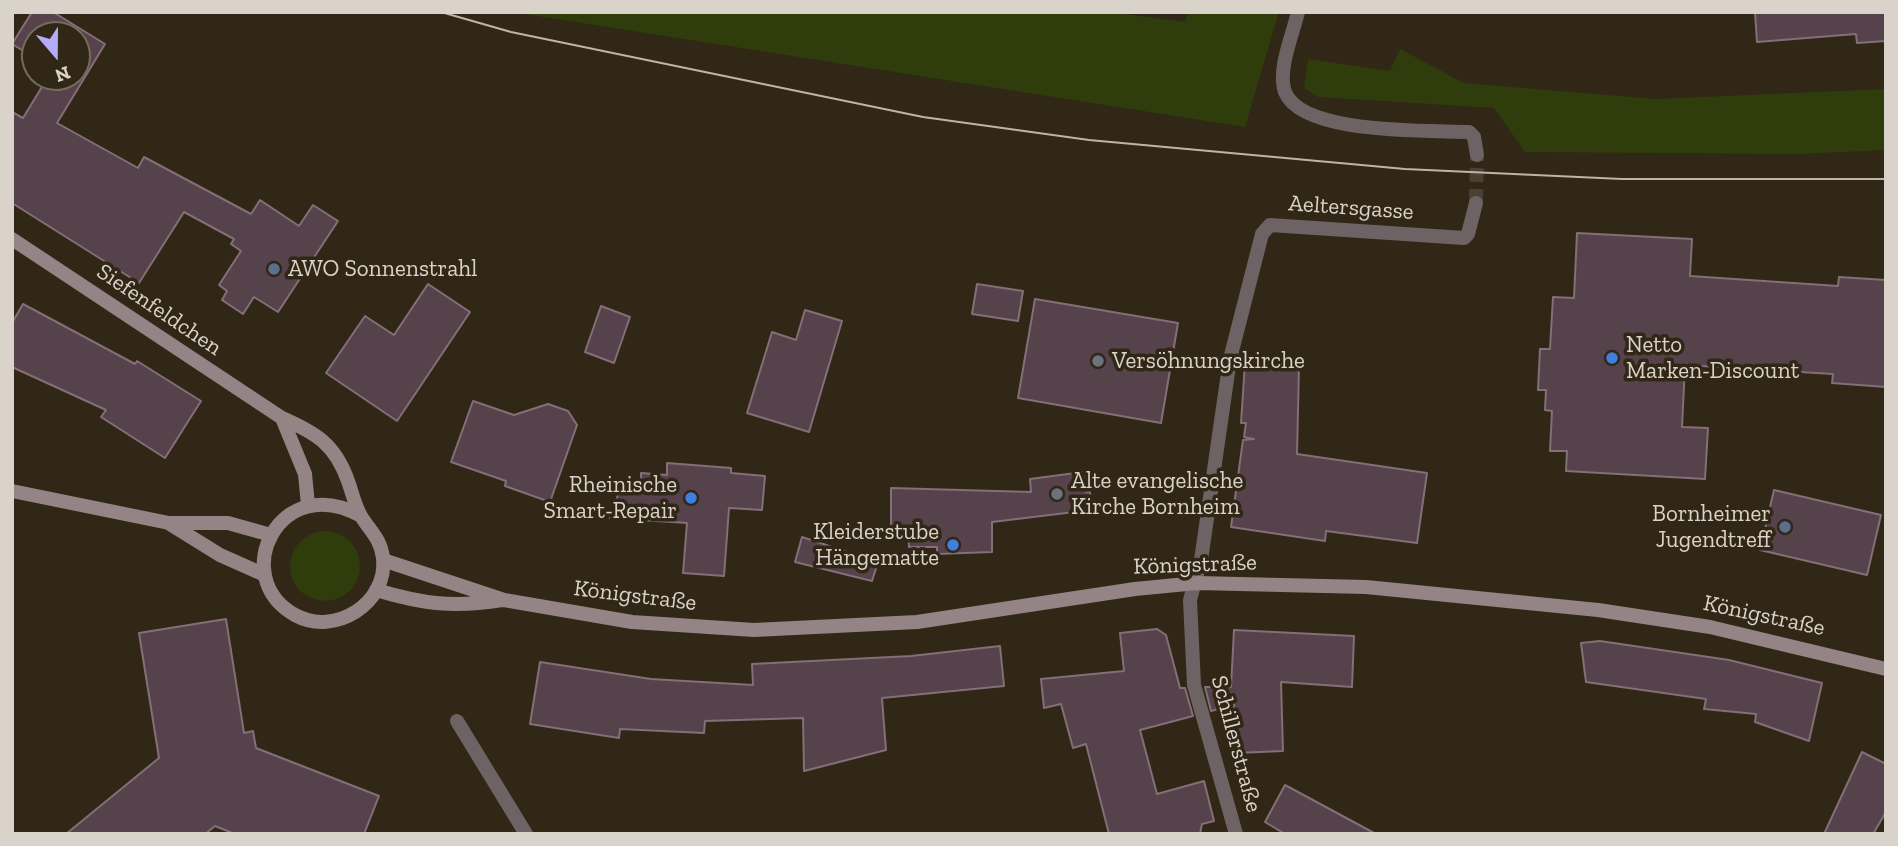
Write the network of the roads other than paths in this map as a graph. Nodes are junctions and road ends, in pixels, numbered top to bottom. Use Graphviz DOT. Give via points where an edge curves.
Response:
graph roads {
  1 [pos="1298,12"];
  2 [pos="1477,155"];
  3 [pos="1476,203"];
  4 [pos="12,239"];
  5 [pos="282,418"];
  6 [pos="12,491"];
  7 [pos="308,505"];
  8 [pos="361,516"];
  9 [pos="169,523"];
  10 [pos="271,534"];
  11 [pos="383,560"];
  12 [pos="265,575"];
  13 [pos="1197,583"];
  14 [pos="376,590"];
  15 [pos="503,600"];
  16 [pos="1886,669"];
  17 [pos="457,721"];
  18 [pos="526,834"];
  19 [pos="1236,834"];
  1 -- 2 [label="street" via="1282,78 1293,105 1336,124 1469,132"];
  3 -- 13 [label="street, Aeltersgasse" via="1464,238 1270,225 1262,234 1230,359"];
  4 -- 5 [label="street, Siefenfeldchen"];
  5 -- 7 [label="street" via="305,474"];
  5 -- 8 [label="street, Siefenfeldchen" via="314,432 331,449"];
  6 -- 9 [label="street"];
  7 -- 8 [label="street" via="326,503"];
  7 -- 10 [label="street" via="293,512"];
  8 -- 11 [label="street" via="380,543"];
  9 -- 10 [label="street" via="228,523"];
  9 -- 12 [label="street" via="220,555"];
  10 -- 12 [label="street"];
  11 -- 14 [label="street"];
  11 -- 15 [label="street, Königstraße"];
  12 -- 14 [label="street" via="282,605 313,621 344,618 368,602"];
  13 -- 15 [label="street, Königstraße" via="917,622 754,630 632,622"];
  13 -- 16 [label="street, Königstraße" via="1366,587 1598,610 1734,632"];
  13 -- 19 [label="street, Schillerstraße" via="1190,600 1194,685"];
  14 -- 15 [label="street, Königstraße" via="423,604 470,606"];
  17 -- 18 [label="street"];
}
